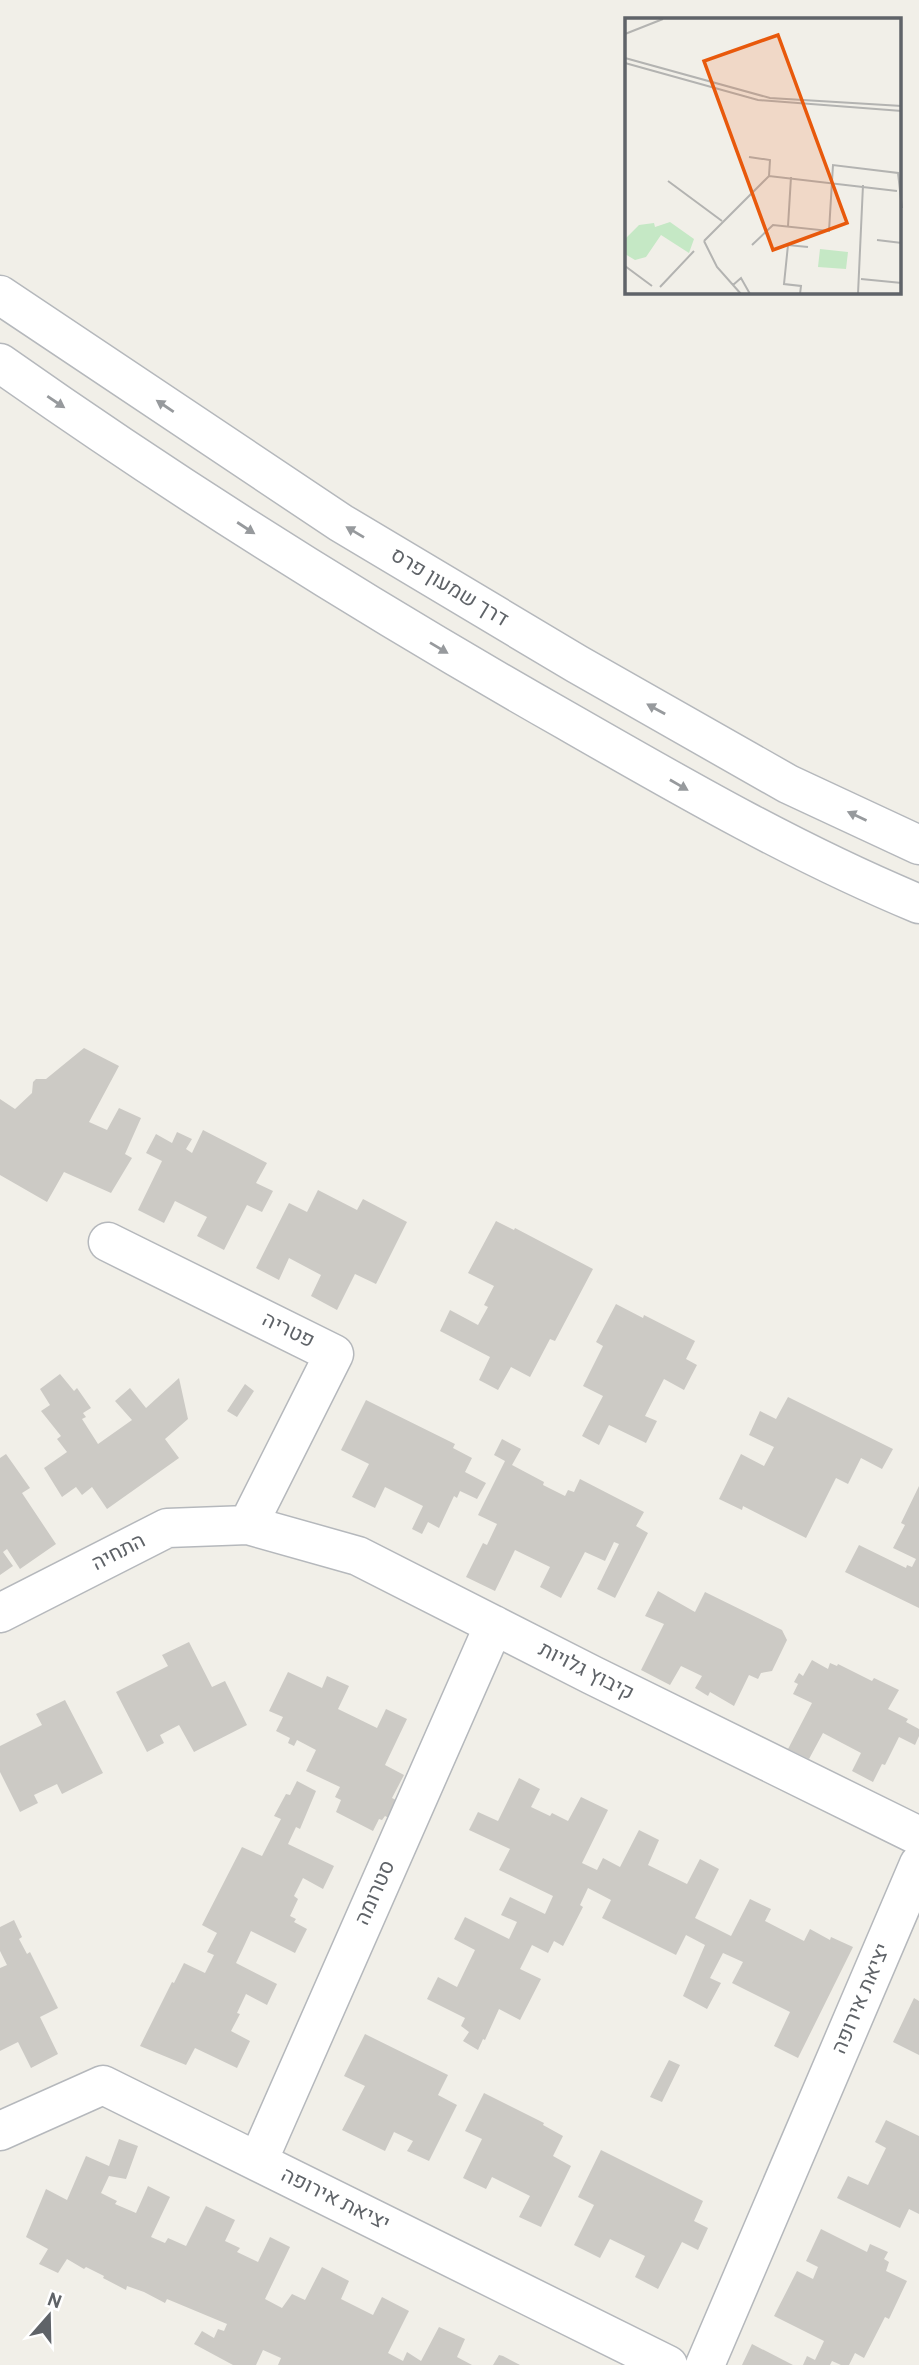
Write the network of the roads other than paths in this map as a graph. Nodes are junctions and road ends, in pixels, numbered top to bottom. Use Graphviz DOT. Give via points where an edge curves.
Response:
graph roads {
  1 [pos="0,295"];
  2 [pos="0,363"];
  3 [pos="919,845"];
  4 [pos="919,904"];
  5 [pos="108,1242"];
  6 [pos="248,1525"];
  7 [pos="0,1613"];
  8 [pos="494,1625"];
  9 [pos="919,1836"];
  10 [pos="919,1864"];
  11 [pos="0,2131"];
  12 [pos="258,2161"];
  13 [pos="668,2365"];
  14 [pos="705,2365"];
  3 -- 1 [label="street, דרך שמעון פרס, one-way" via="788,783 506,622 341,523"];
  2 -- 4 [label="street, one-way" via="246,528 439,649 726,812"];
  5 -- 6 [label="street, פטריה" via="334,1354"];
  6 -- 7 [label="street, התחיה" via="167,1528"];
  6 -- 8 [label="street, קיבוץ גלויות" via="358,1556"];
  8 -- 9 [label="street, קיבוץ גלויות"];
  8 -- 12 [label="street, סטרומה"];
  10 -- 14 [label="street, יציאת אירופה"];
  11 -- 12 [label="street, יציאת אירופה" via="103,2085"];
  12 -- 13 [label="street, יציאת אירופה"];
}
